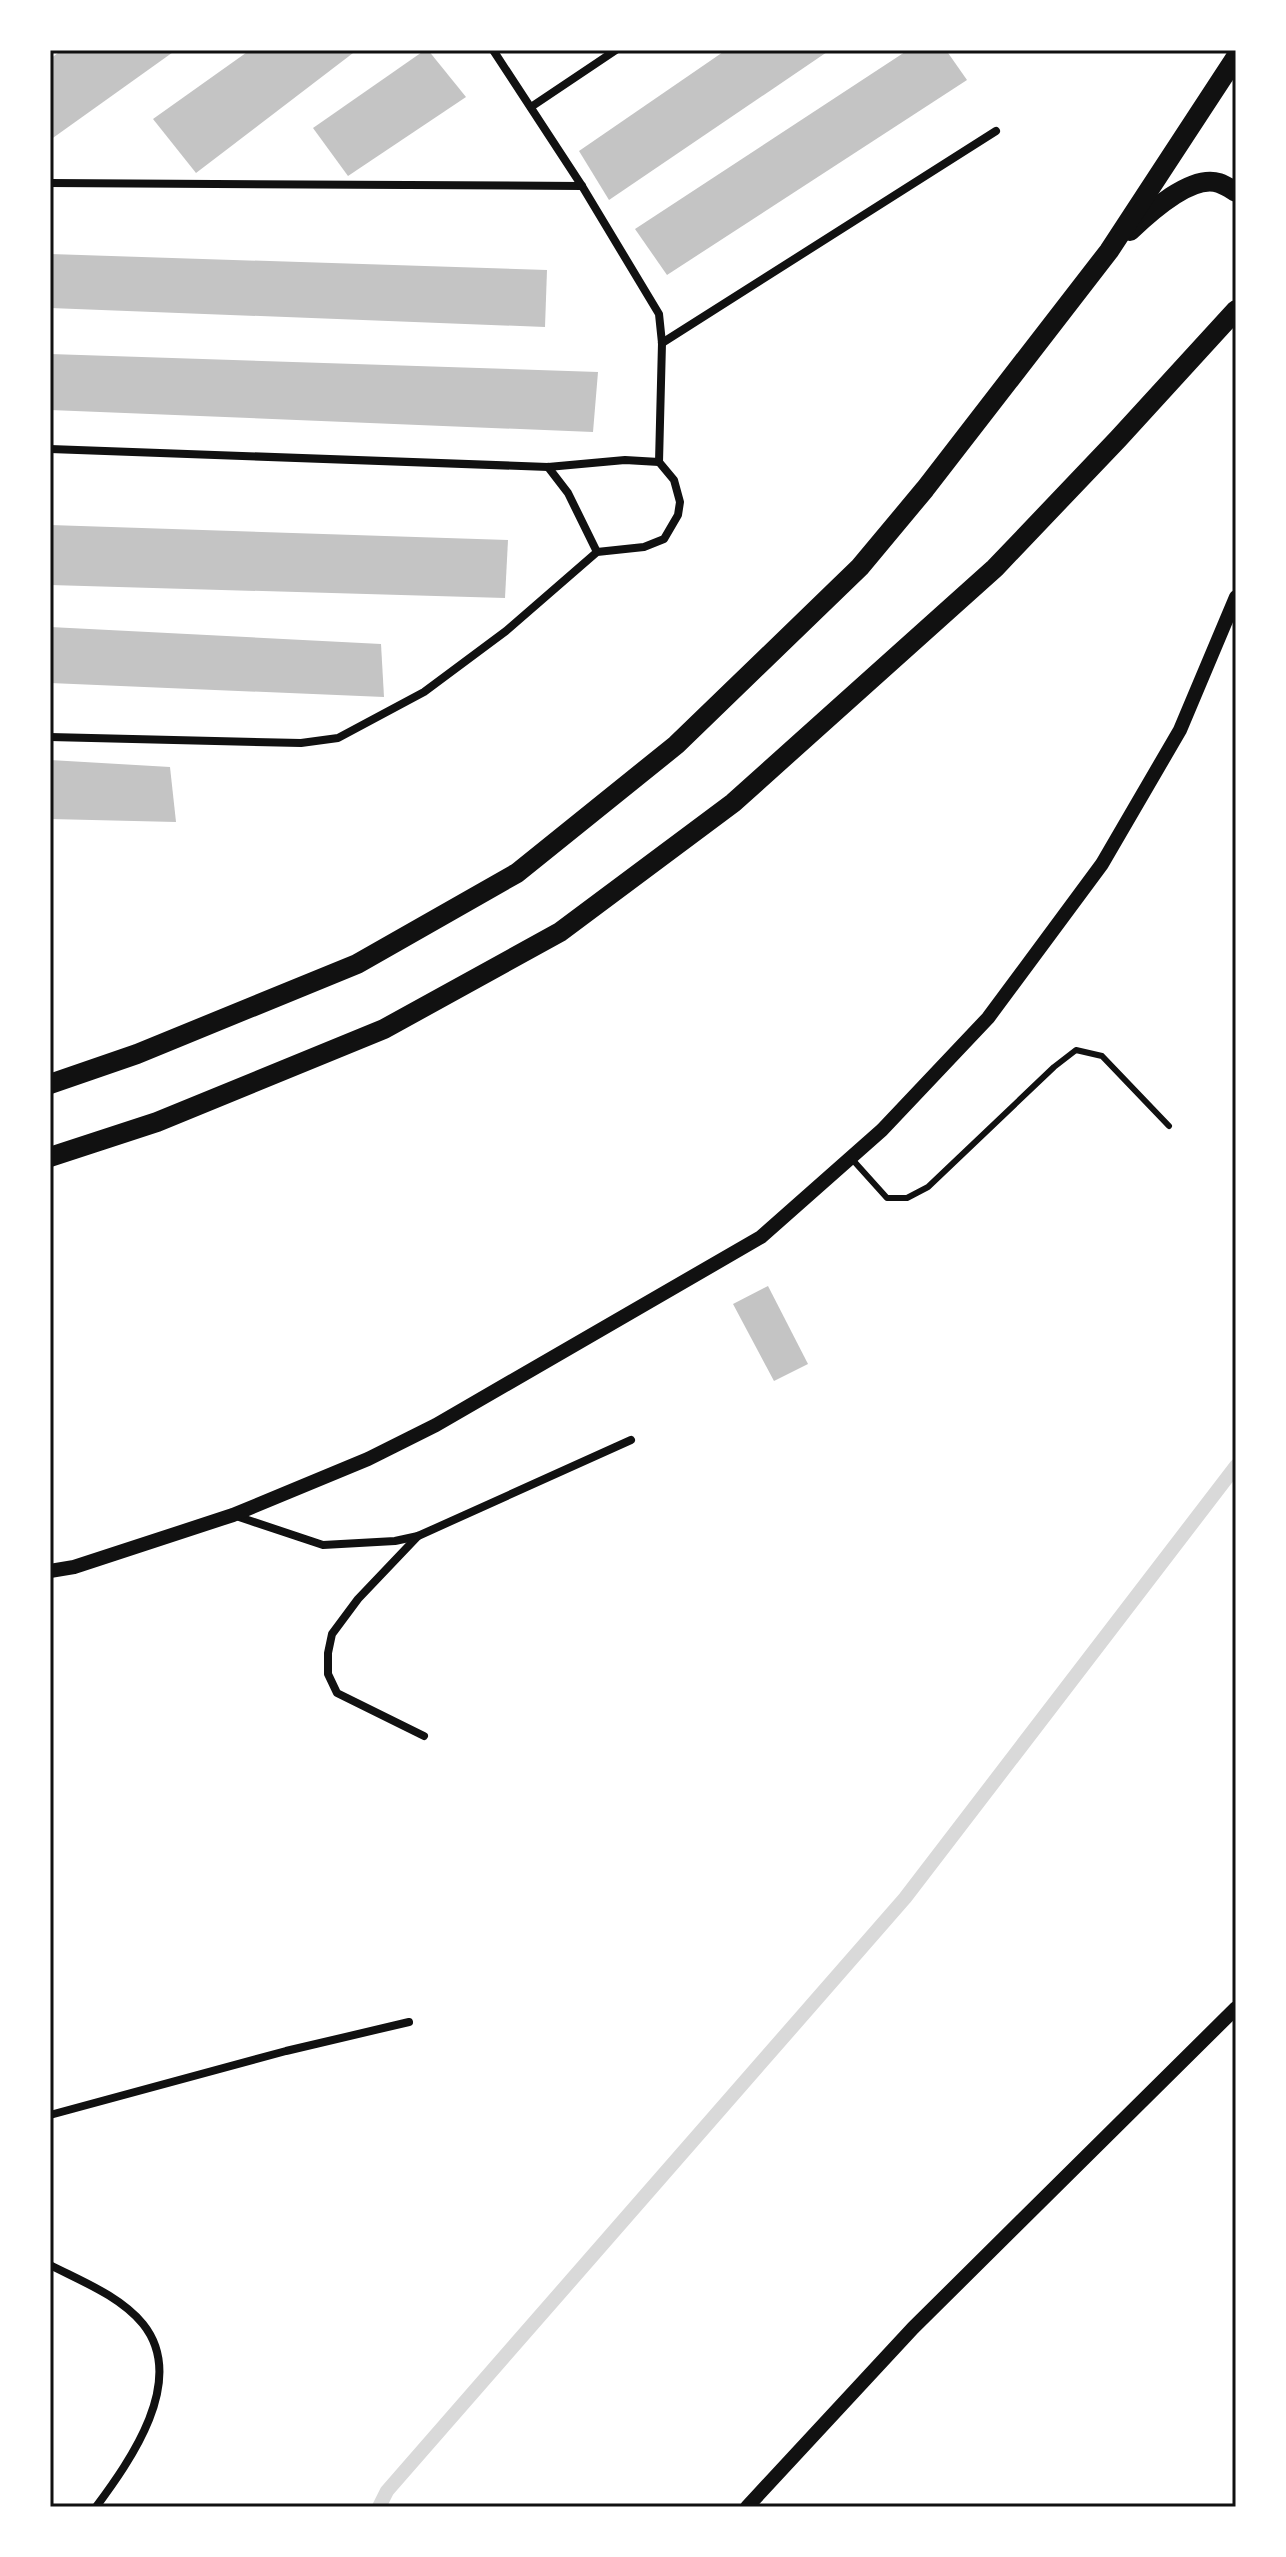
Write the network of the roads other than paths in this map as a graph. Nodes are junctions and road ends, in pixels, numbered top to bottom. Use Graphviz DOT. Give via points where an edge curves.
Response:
graph roads {
  1 [pos="493,50"];
  2 [pos="616,50"];
  3 [pos="1236,57"];
  4 [pos="531,107"];
  5 [pos="996,131"];
  6 [pos="50,183"];
  7 [pos="582,186"];
  8 [pos="1236,192"];
  9 [pos="1109,251"];
  10 [pos="1236,310"];
  11 [pos="662,343"];
  12 [pos="50,449"];
  13 [pos="659,462"];
  14 [pos="548,467"];
  15 [pos="597,552"];
  16 [pos="1236,597"];
  17 [pos="50,737"];
  18 [pos="50,1084"];
  19 [pos="1169,1126"];
  20 [pos="50,1157"];
  21 [pos="851,1158"];
  22 [pos="631,1440"];
  23 [pos="233,1515"];
  24 [pos="418,1536"];
  25 [pos="50,1571"];
  26 [pos="424,1736"];
  27 [pos="1236,2008"];
  28 [pos="409,2022"];
  29 [pos="50,2115"];
  30 [pos="50,2265"];
  31 [pos="96,2507"];
  32 [pos="747,2507"];
  1 -- 4 [label="street"];
  2 -- 4 [label="street"];
  3 -- 9 [label="main road"];
  4 -- 7 [label="street"];
  5 -- 11 [label="street"];
  6 -- 7 [label="street"];
  7 -- 11 [label="street" via="659,314"];
  8 -- 9 [label="main road" via="1216,181 1190,186"];
  9 -- 18 [label="main road" via="860,567 676,745 517,873 357,964"];
  10 -- 20 [label="main road" via="995,568 733,803 560,932 384,1029 157,1122"];
  11 -- 13 [label="street"];
  12 -- 14 [label="street"];
  13 -- 14 [label="street"];
  13 -- 15 [label="street" via="674,480 680,502 672,528 664,539 644,547"];
  14 -- 15 [label="street" via="568,493"];
  15 -- 17 [label="street" via="506,631 424,692 338,738 301,743"];
  16 -- 21 [label="street" via="1180,730 1102,864 988,1018"];
  19 -- 21 [label="lane" via="1102,1056 1076,1050 928,1187 907,1198 887,1198"];
  21 -- 23 [label="street" via="761,1237 720,1261 436,1425"];
  22 -- 24 [label="street"];
  23 -- 24 [label="street" via="323,1545"];
  23 -- 25 [label="street"];
  24 -- 26 [label="street" via="343,1617 332,1634 328,1674 337,1693"];
  27 -- 32 [label="street" via="913,2328"];
  28 -- 29 [label="street"];
  30 -- 31 [label="street" via="112,2297 143,2324 159,2353 160,2384 148,2423 125,2469"];
}
